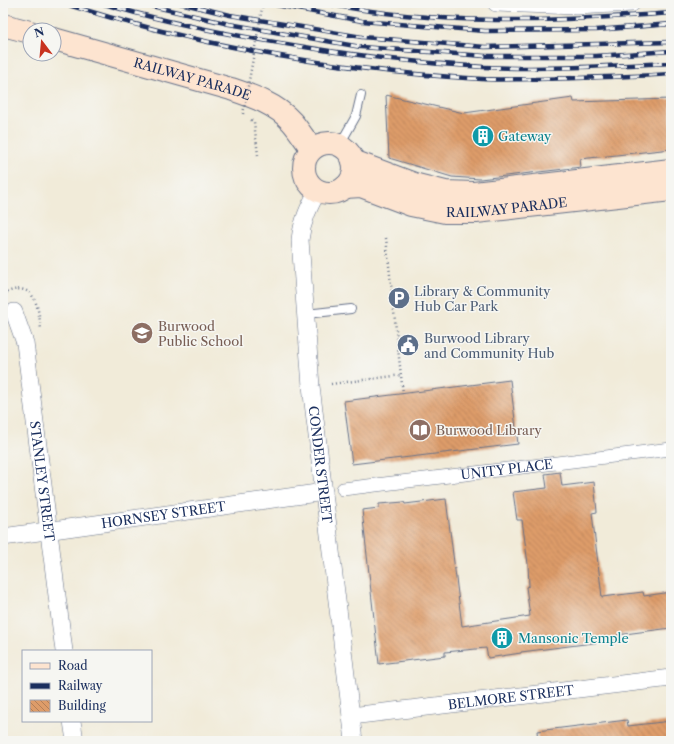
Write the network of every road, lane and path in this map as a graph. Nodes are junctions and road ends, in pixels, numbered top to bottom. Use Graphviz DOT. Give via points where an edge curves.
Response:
graph roads {
  1 [pos="263,3"];
  2 [pos="496,3"];
  3 [pos="632,3"];
  4 [pos="3,25"];
  5 [pos="22,30"];
  6 [pos="62,41"];
  7 [pos="361,95"];
  8 [pos="243,114"];
  9 [pos="254,122"];
  10 [pos="312,149"];
  11 [pos="346,154"];
  12 [pos="258,156"];
  13 [pos="671,170"];
  14 [pos="345,186"];
  15 [pos="318,190"];
  16 [pos="671,190"];
  17 [pos="386,238"];
  18 [pos="3,294"];
  19 [pos="351,309"];
  20 [pos="14,312"];
  21 [pos="306,314"];
  22 [pos="42,333"];
  23 [pos="402,375"];
  24 [pos="331,384"];
  25 [pos="404,394"];
  26 [pos="671,449"];
  27 [pos="344,489"];
  28 [pos="324,492"];
  29 [pos="49,531"];
  30 [pos="3,537"];
  31 [pos="64,650"];
  32 [pos="671,678"];
  33 [pos="351,716"];
  34 [pos="72,722"];
  35 [pos="75,741"];
  36 [pos="354,741"];
  1 -- 8 [label="path, bridge"];
  2 -- 3 [label="street" via="576,6"];
  4 -- 5 [label="main road"];
  6 -- 10 [label="main road, RAILWAY PARADE" via="255,97 274,107 291,121"];
  7 -- 11 [label="lane"];
  9 -- 12 [label="path"];
  10 -- 11 [label="main road" via="328,143"];
  10 -- 15 [label="main road" via="307,156 304,171 309,182"];
  11 -- 13 [label="main road, RAILWAY PARADE" via="417,185 445,192 474,193"];
  11 -- 14 [label="main road" via="354,170"];
  14 -- 15 [label="main road" via="337,191"];
  14 -- 16 [label="main road, RAILWAY PARADE" via="361,186 412,205 445,212 476,212"];
  15 -- 21 [label="street, CONDER STREET" via="307,209 300,240"];
  17 -- 23 [label="path"];
  18 -- 22 [label="path" via="14,289 21,289 30,294 37,302"];
  19 -- 21 [label="lane"];
  20 -- 29 [label="street, STANLEY STREET" via="25,343"];
  21 -- 28 [label="street, CONDER STREET" via="311,386"];
  23 -- 24 [label="path"];
  23 -- 25 [label="path"];
  26 -- 27 [label="street, UNITY PLACE"];
  28 -- 29 [label="street, HORNSEY STREET"];
  28 -- 33 [label="street, CONDER STREET"];
  29 -- 30 [label="street, HORNSEY STREET"];
  29 -- 31 [label="street, STANLEY STREET"];
  32 -- 33 [label="street, BELMORE STREET"];
  33 -- 36 [label="street, CONDER STREET"];
  34 -- 35 [label="street"];
}
